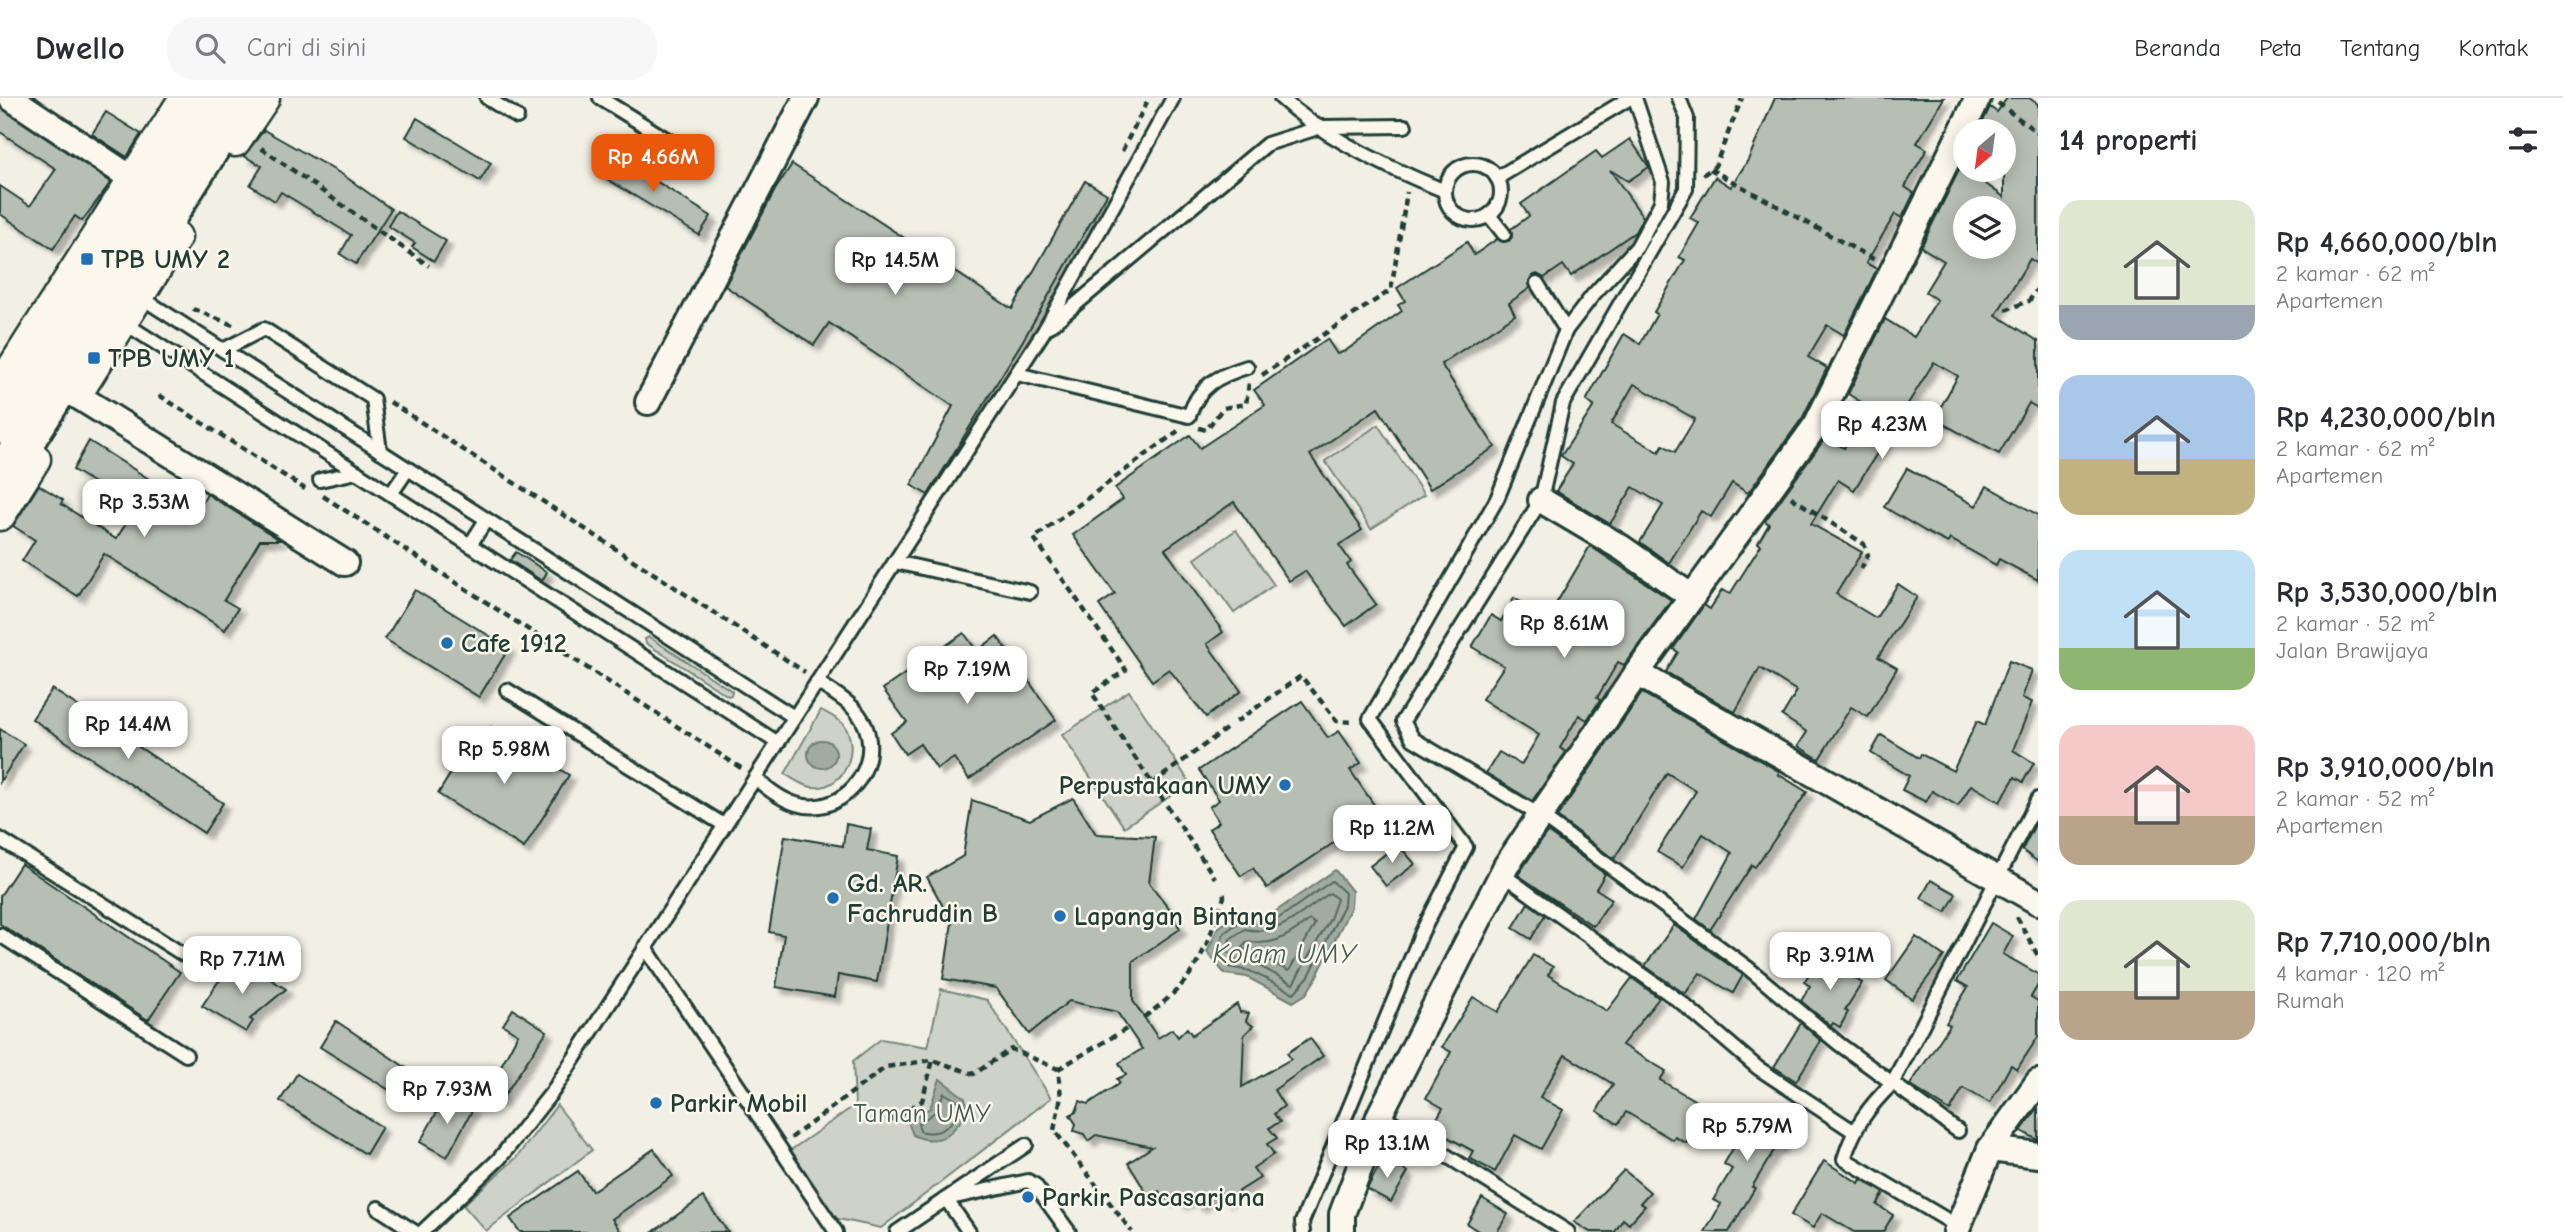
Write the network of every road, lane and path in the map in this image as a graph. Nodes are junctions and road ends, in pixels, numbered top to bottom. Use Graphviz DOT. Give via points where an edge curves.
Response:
graph roads {
  1 [pos="11,98"];
  2 [pos="186,98"];
  3 [pos="210,98"];
  4 [pos="264,98"];
  5 [pos="487,98"];
  6 [pos="600,98"];
  7 [pos="806,98"];
  8 [pos="1173,98"];
  9 [pos="1281,98"];
  10 [pos="1630,98"];
  11 [pos="1635,98"];
  12 [pos="1679,98"];
  13 [pos="1742,98"];
  14 [pos="1978,98"];
  15 [pos="1991,98"];
  16 [pos="241,116"];
  17 [pos="517,117"];
  18 [pos="1405,126"];
  19 [pos="1321,127"];
  20 [pos="2038,133"];
  21 [pos="705,163"];
  22 [pos="1710,170"];
  23 [pos="1410,177"];
  24 [pos="1497,178"];
  25 [pos="134,180"];
  26 [pos="1686,189"];
  27 [pos="1445,191"];
  28 [pos="1489,215"];
  29 [pos="1504,234"];
  30 [pos="429,266"];
  31 [pos="1894,271"];
  32 [pos="1537,283"];
  33 [pos="2038,288"];
  34 [pos="147,301"];
  35 [pos="2005,310"];
  36 [pos="123,322"];
  37 [pos="246,322"];
  38 [pos="1044,331"];
  39 [pos="1566,331"];
  40 [pos="223,350"];
  41 [pos="1247,367"];
  42 [pos="1017,374"];
  43 [pos="0,388"];
  44 [pos="76,395"];
  45 [pos="159,395"];
  46 [pos="381,396"];
  47 [pos="648,402"];
  48 [pos="0,424"];
  49 [pos="1186,425"];
  50 [pos="1196,428"];
  51 [pos="380,451"];
  52 [pos="408,468"];
  53 [pos="357,472"];
  54 [pos="0,480"];
  55 [pos="320,480"];
  56 [pos="1775,486"];
  57 [pos="310,491"];
  58 [pos="317,494"];
  59 [pos="391,494"];
  60 [pos="1541,500"];
  61 [pos="0,515"];
  62 [pos="486,520"];
  63 [pos="470,545"];
  64 [pos="895,562"];
  65 [pos="345,563"];
  66 [pos="1861,569"];
  67 [pos="1030,592"];
  68 [pos="1692,597"];
  69 [pos="1637,673"];
  70 [pos="817,682"];
  71 [pos="507,690"];
  72 [pos="794,717"];
  73 [pos="1236,722"];
  74 [pos="1370,723"];
  75 [pos="1226,729"];
  76 [pos="778,743"];
  77 [pos="755,778"];
  78 [pos="1153,783"];
  79 [pos="2038,799"];
  80 [pos="1541,816"];
  81 [pos="724,825"];
  82 [pos="0,839"];
  83 [pos="1502,874"];
  84 [pos="1215,877"];
  85 [pos="2006,884"];
  86 [pos="1223,889"];
  87 [pos="2038,902"];
  88 [pos="0,935"];
  89 [pos="645,947"];
  90 [pos="184,955"];
  91 [pos="2038,956"];
  92 [pos="1144,1017"];
  93 [pos="1128,1028"];
  94 [pos="186,1055"];
  95 [pos="933,1060"];
  96 [pos="1058,1069"];
  97 [pos="2038,1082"];
  98 [pos="1892,1084"];
  99 [pos="1380,1114"];
  100 [pos="889,1121"];
  101 [pos="1853,1131"];
  102 [pos="1958,1131"];
  103 [pos="1026,1145"];
  104 [pos="779,1147"];
  105 [pos="2038,1155"];
  106 [pos="1985,1159"];
  107 [pos="946,1199"];
  108 [pos="378,1208"];
  109 [pos="1957,1229"];
  110 [pos="415,1232"];
  111 [pos="422,1232"];
  112 [pos="836,1232"];
  113 [pos="897,1232"];
  114 [pos="969,1232"];
  115 [pos="1069,1232"];
  116 [pos="1132,1232"];
  117 [pos="1303,1232"];
  118 [pos="1342,1232"];
  119 [pos="1568,1232"];
  1 -- 25 [label="street"];
  2 -- 25 [label="street"];
  3 -- 48 [label="highway"];
  4 -- 16 [label="street"];
  5 -- 17 [label="lane"];
  6 -- 21 [label="lane"];
  7 -- 47 [label="street"];
  8 -- 38 [label="lane"];
  9 -- 19 [label="lane"];
  10 -- 24 [label="lane"];
  11 -- 39 [label="lane" via="1663,181 1661,202 1637,247"];
  12 -- 26 [label="lane" via="1688,118"];
  13 -- 22 [label="path"];
  14 -- 31 [label="street"];
  15 -- 20 [label="path"];
  16 -- 30 [label="path"];
  16 -- 34 [label="street"];
  16 -- 54 [label="highway"];
  18 -- 19 [label="lane"];
  19 -- 23 [label="lane"];
  19 -- 38 [label="lane" via="1267,144"];
  22 -- 26 [label="path"];
  22 -- 31 [label="path"];
  23 -- 27 [label="lane"];
  23 -- 50 [label="path" via="1391,290 1248,384 1245,404 1223,408 1206,430"];
  24 -- 27 [label="lane" via="1484,167 1466,165 1451,174"];
  24 -- 28 [label="lane" via="1500,201"];
  25 -- 43 [label="street"];
  26 -- 60 [label="lane" via="1563,403"];
  27 -- 28 [label="lane" via="1460,217 1470,220"];
  28 -- 29 [label="lane"];
  31 -- 56 [label="street" via="1816,425"];
  32 -- 39 [label="lane"];
  33 -- 35 [label="path" via="2029,301"];
  34 -- 36 [label="street"];
  34 -- 37 [label="path" via="184,305 234,326"];
  34 -- 40 [label="lane"];
  36 -- 44 [label="street"];
  36 -- 53 [label="lane"];
  38 -- 42 [label="lane"];
  39 -- 74 [label="lane" via="1497,499"];
  40 -- 51 [label="lane"];
  40 -- 51 [label="lane" via="262,328 373,399"];
  41 -- 42 [label="lane" via="1224,374 1205,387 1189,416"];
  42 -- 64 [label="lane"];
  44 -- 61 [label="street"];
  44 -- 65 [label="street"];
  45 -- 57 [label="path"];
  46 -- 70 [label="path"];
  49 -- 78 [label="path" via="1034,538 1126,670 1091,692"];
  51 -- 52 [label="lane"];
  52 -- 59 [label="lane"];
  52 -- 62 [label="lane"];
  53 -- 55 [label="lane"];
  53 -- 59 [label="lane"];
  56 -- 66 [label="path" via="1864,544 1868,555"];
  56 -- 68 [label="street"];
  58 -- 77 [label="path"];
  59 -- 63 [label="lane"];
  60 -- 68 [label="street"];
  60 -- 80 [label="lane" via="1403,721 1413,739"];
  62 -- 63 [label="lane"];
  62 -- 72 [label="lane"];
  63 -- 76 [label="lane"];
  64 -- 67 [label="lane"];
  64 -- 70 [label="lane"];
  68 -- 69 [label="street"];
  69 -- 80 [label="street"];
  69 -- 85 [label="street"];
  70 -- 72 [label="lane"];
  70 -- 77 [label="lane" via="857,712 865,726 870,757 861,779 844,797 814,806 783,798"];
  71 -- 81 [label="lane"];
  72 -- 76 [label="lane"];
  73 -- 74 [label="path" via="1301,676 1337,722"];
  74 -- 117 [label="lane" via="1466,847 1422,932 1302,1222"];
  75 -- 78 [label="path"];
  76 -- 77 [label="lane"];
  77 -- 81 [label="lane"];
  78 -- 84 [label="path"];
  79 -- 85 [label="lane"];
  80 -- 83 [label="street"];
  80 -- 98 [label="lane" via="1748,968"];
  81 -- 89 [label="lane"];
  82 -- 90 [label="lane"];
  83 -- 99 [label="street"];
  83 -- 101 [label="lane" via="1682,1003 1758,1068"];
  85 -- 87 [label="street"];
  85 -- 91 [label="path" via="2011,907"];
  85 -- 98 [label="lane"];
  86 -- 92 [label="path" via="1199,964 1168,1000"];
  88 -- 94 [label="lane"];
  89 -- 104 [label="lane"];
  89 -- 111 [label="lane" via="553,1091 499,1159"];
  93 -- 96 [label="path"];
  95 -- 96 [label="path" via="974,1074 1011,1049"];
  95 -- 100 [label="path" via="922,1101"];
  95 -- 104 [label="path" via="886,1066"];
  96 -- 116 [label="path" via="1061,1097 1054,1130"];
  97 -- 106 [label="street"];
  98 -- 101 [label="lane"];
  98 -- 102 [label="lane"];
  99 -- 118 [label="street" via="1342,1214"];
  99 -- 119 [label="lane"];
  101 -- 109 [label="lane" via="1844,1159"];
  103 -- 107 [label="lane"];
  104 -- 112 [label="lane"];
  105 -- 106 [label="street"];
  106 -- 109 [label="street"];
  107 -- 113 [label="lane"];
  107 -- 114 [label="lane"];
  107 -- 115 [label="lane" via="1028,1181"];
  108 -- 110 [label="lane"];
}
